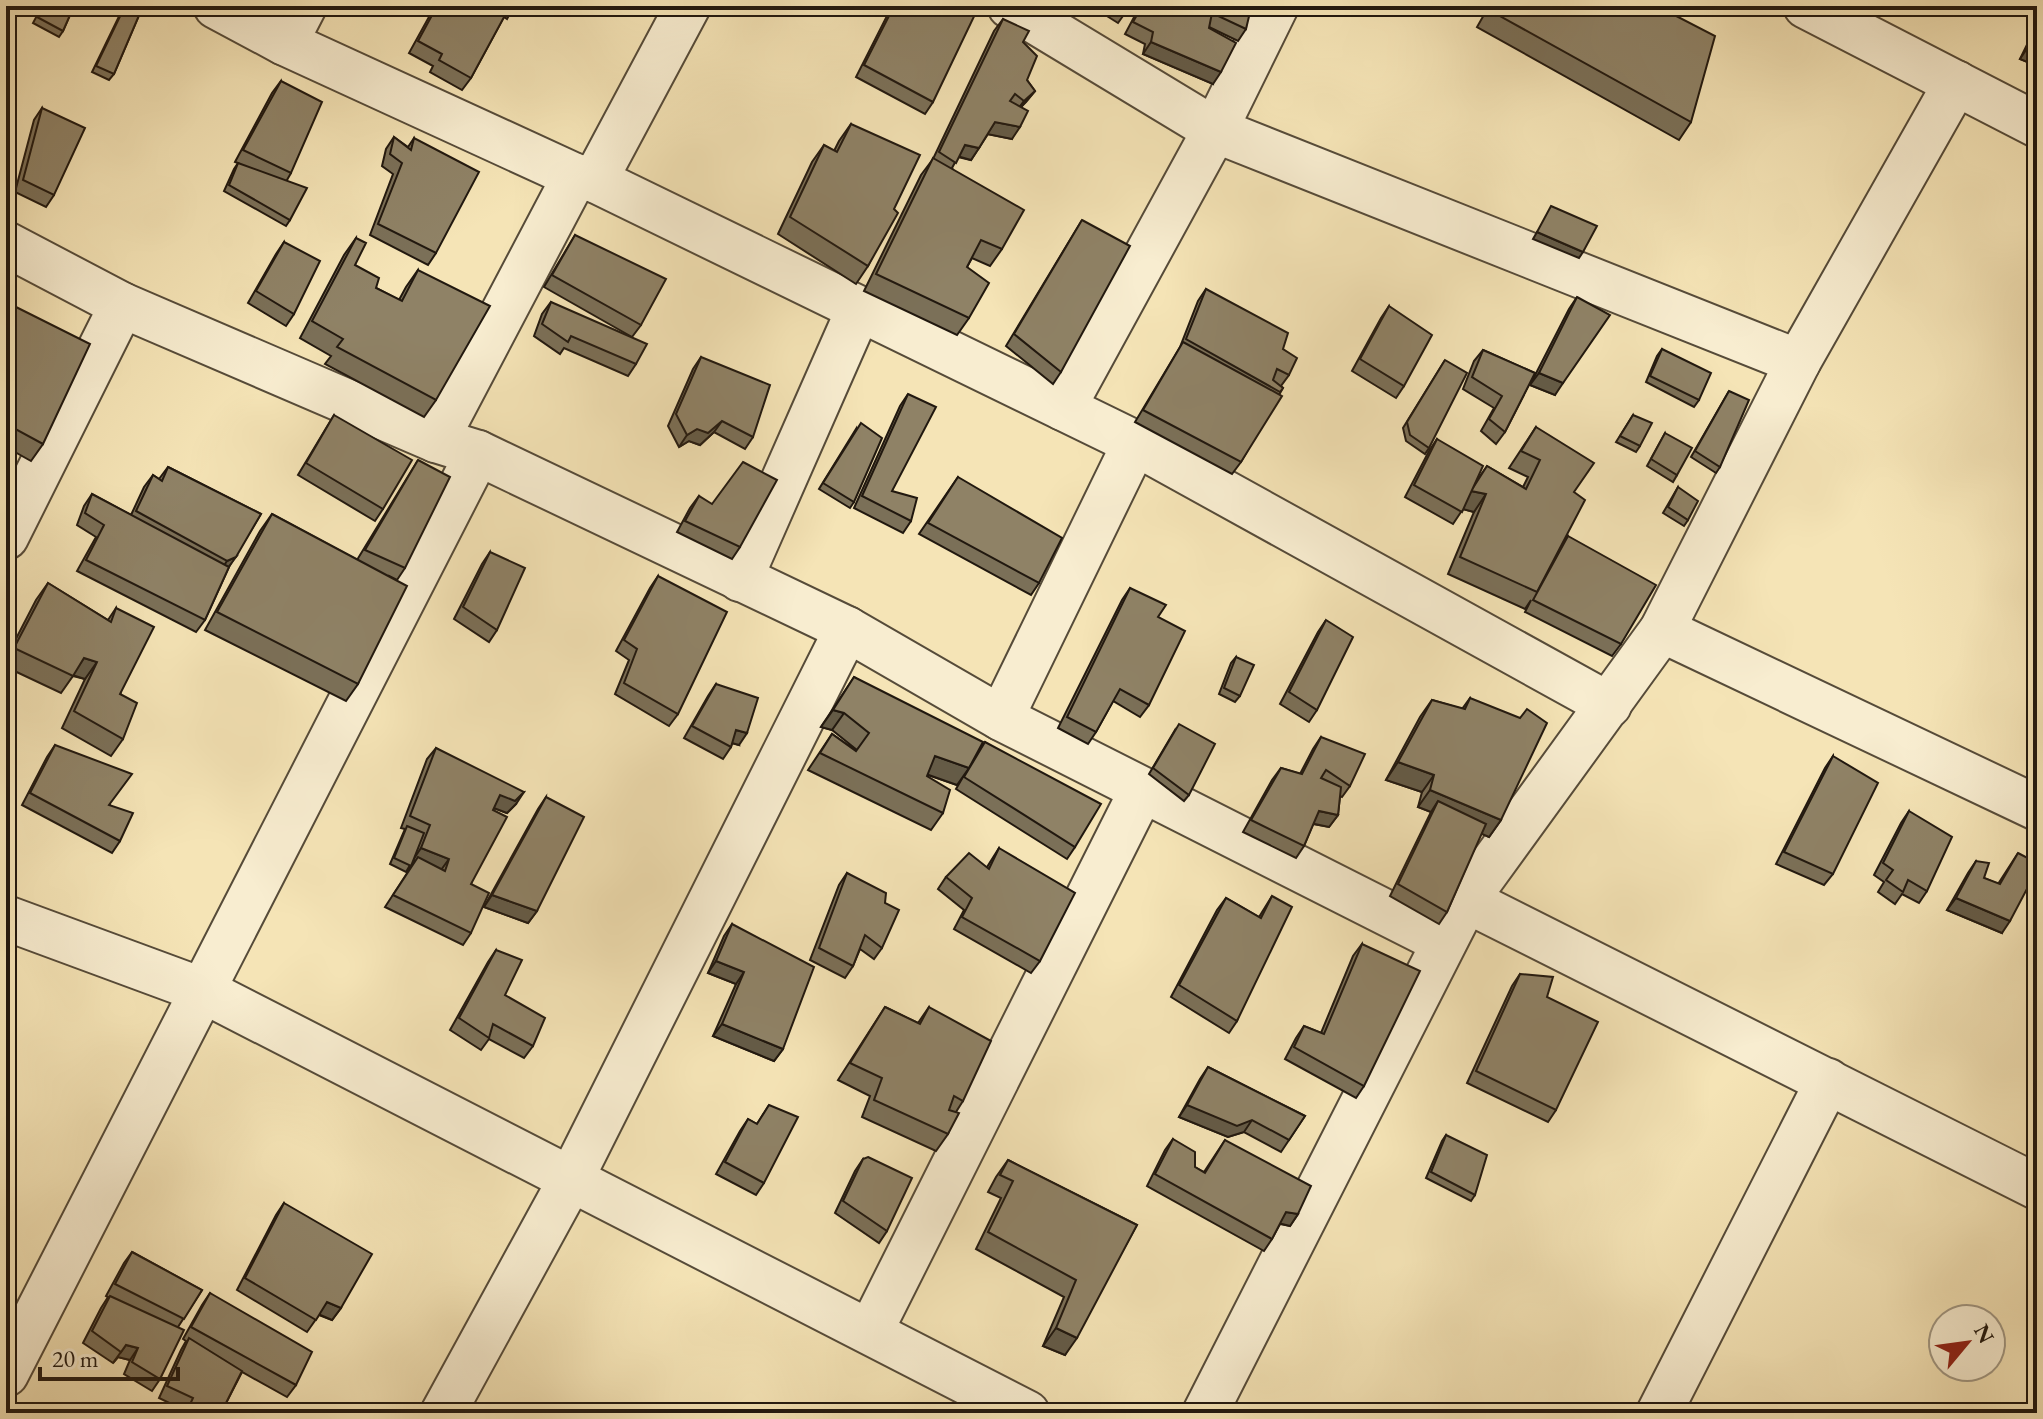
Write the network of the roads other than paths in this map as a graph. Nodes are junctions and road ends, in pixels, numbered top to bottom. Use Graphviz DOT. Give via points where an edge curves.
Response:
graph roads {
  1 [pos="216,6"];
  2 [pos="688,6"];
  3 [pos="1010,6"];
  4 [pos="1276,6"];
  5 [pos="1806,6"];
  6 [pos="294,24"];
  7 [pos="1956,83"];
  8 [pos="2037,125"];
  9 [pos="1215,130"];
  10 [pos="585,178"];
  11 [pos="6,244"];
  12 [pos="122,305"];
  13 [pos="859,309"];
  14 [pos="1798,362"];
  15 [pos="1063,408"];
  16 [pos="436,440"];
  17 [pos="1135,443"];
  18 [pos="478,453"];
  19 [pos="6,537"];
  20 [pos="740,579"];
  21 [pos="847,629"];
  22 [pos="1662,630"];
  23 [pos="1609,705"];
  24 [pos="1001,718"];
  25 [pos="1142,790"];
  26 [pos="2037,808"];
  27 [pos="1466,900"];
  28 [pos="6,918"];
  29 [pos="1444,942"];
  30 [pos="204,991"];
  31 [pos="1828,1081"];
  32 [pos="570,1181"];
  33 [pos="2037,1187"];
  34 [pos="871,1330"];
  35 [pos="6,1374"];
  36 [pos="443,1413"];
  37 [pos="1027,1413"];
  38 [pos="1205,1413"];
  39 [pos="1659,1413"];
  1 -- 6 [label="street"];
  2 -- 10 [label="street"];
  3 -- 9 [label="street"];
  4 -- 9 [label="street"];
  5 -- 7 [label="street"];
  6 -- 10 [label="street"];
  7 -- 8 [label="street"];
  7 -- 14 [label="street"];
  9 -- 14 [label="street"];
  9 -- 15 [label="street"];
  10 -- 13 [label="street"];
  10 -- 16 [label="street"];
  11 -- 12 [label="street"];
  12 -- 16 [label="street"];
  12 -- 19 [label="street"];
  13 -- 15 [label="street"];
  13 -- 20 [label="street"];
  14 -- 22 [label="street"];
  15 -- 17 [label="street"];
  16 -- 18 [label="street"];
  17 -- 23 [label="street"];
  17 -- 24 [label="street"];
  18 -- 20 [label="street"];
  18 -- 30 [label="street"];
  20 -- 21 [label="street"];
  21 -- 24 [label="street"];
  21 -- 32 [label="street"];
  22 -- 23 [label="street"];
  22 -- 26 [label="street"];
  23 -- 27 [label="street"];
  24 -- 25 [label="street"];
  25 -- 29 [label="street"];
  25 -- 34 [label="street"];
  27 -- 29 [label="street"];
  27 -- 31 [label="street"];
  28 -- 30 [label="street"];
  29 -- 38 [label="street"];
  30 -- 32 [label="street"];
  30 -- 35 [label="street"];
  31 -- 33 [label="street"];
  31 -- 39 [label="street"];
  32 -- 34 [label="street"];
  32 -- 36 [label="street"];
  34 -- 37 [label="street"];
}
